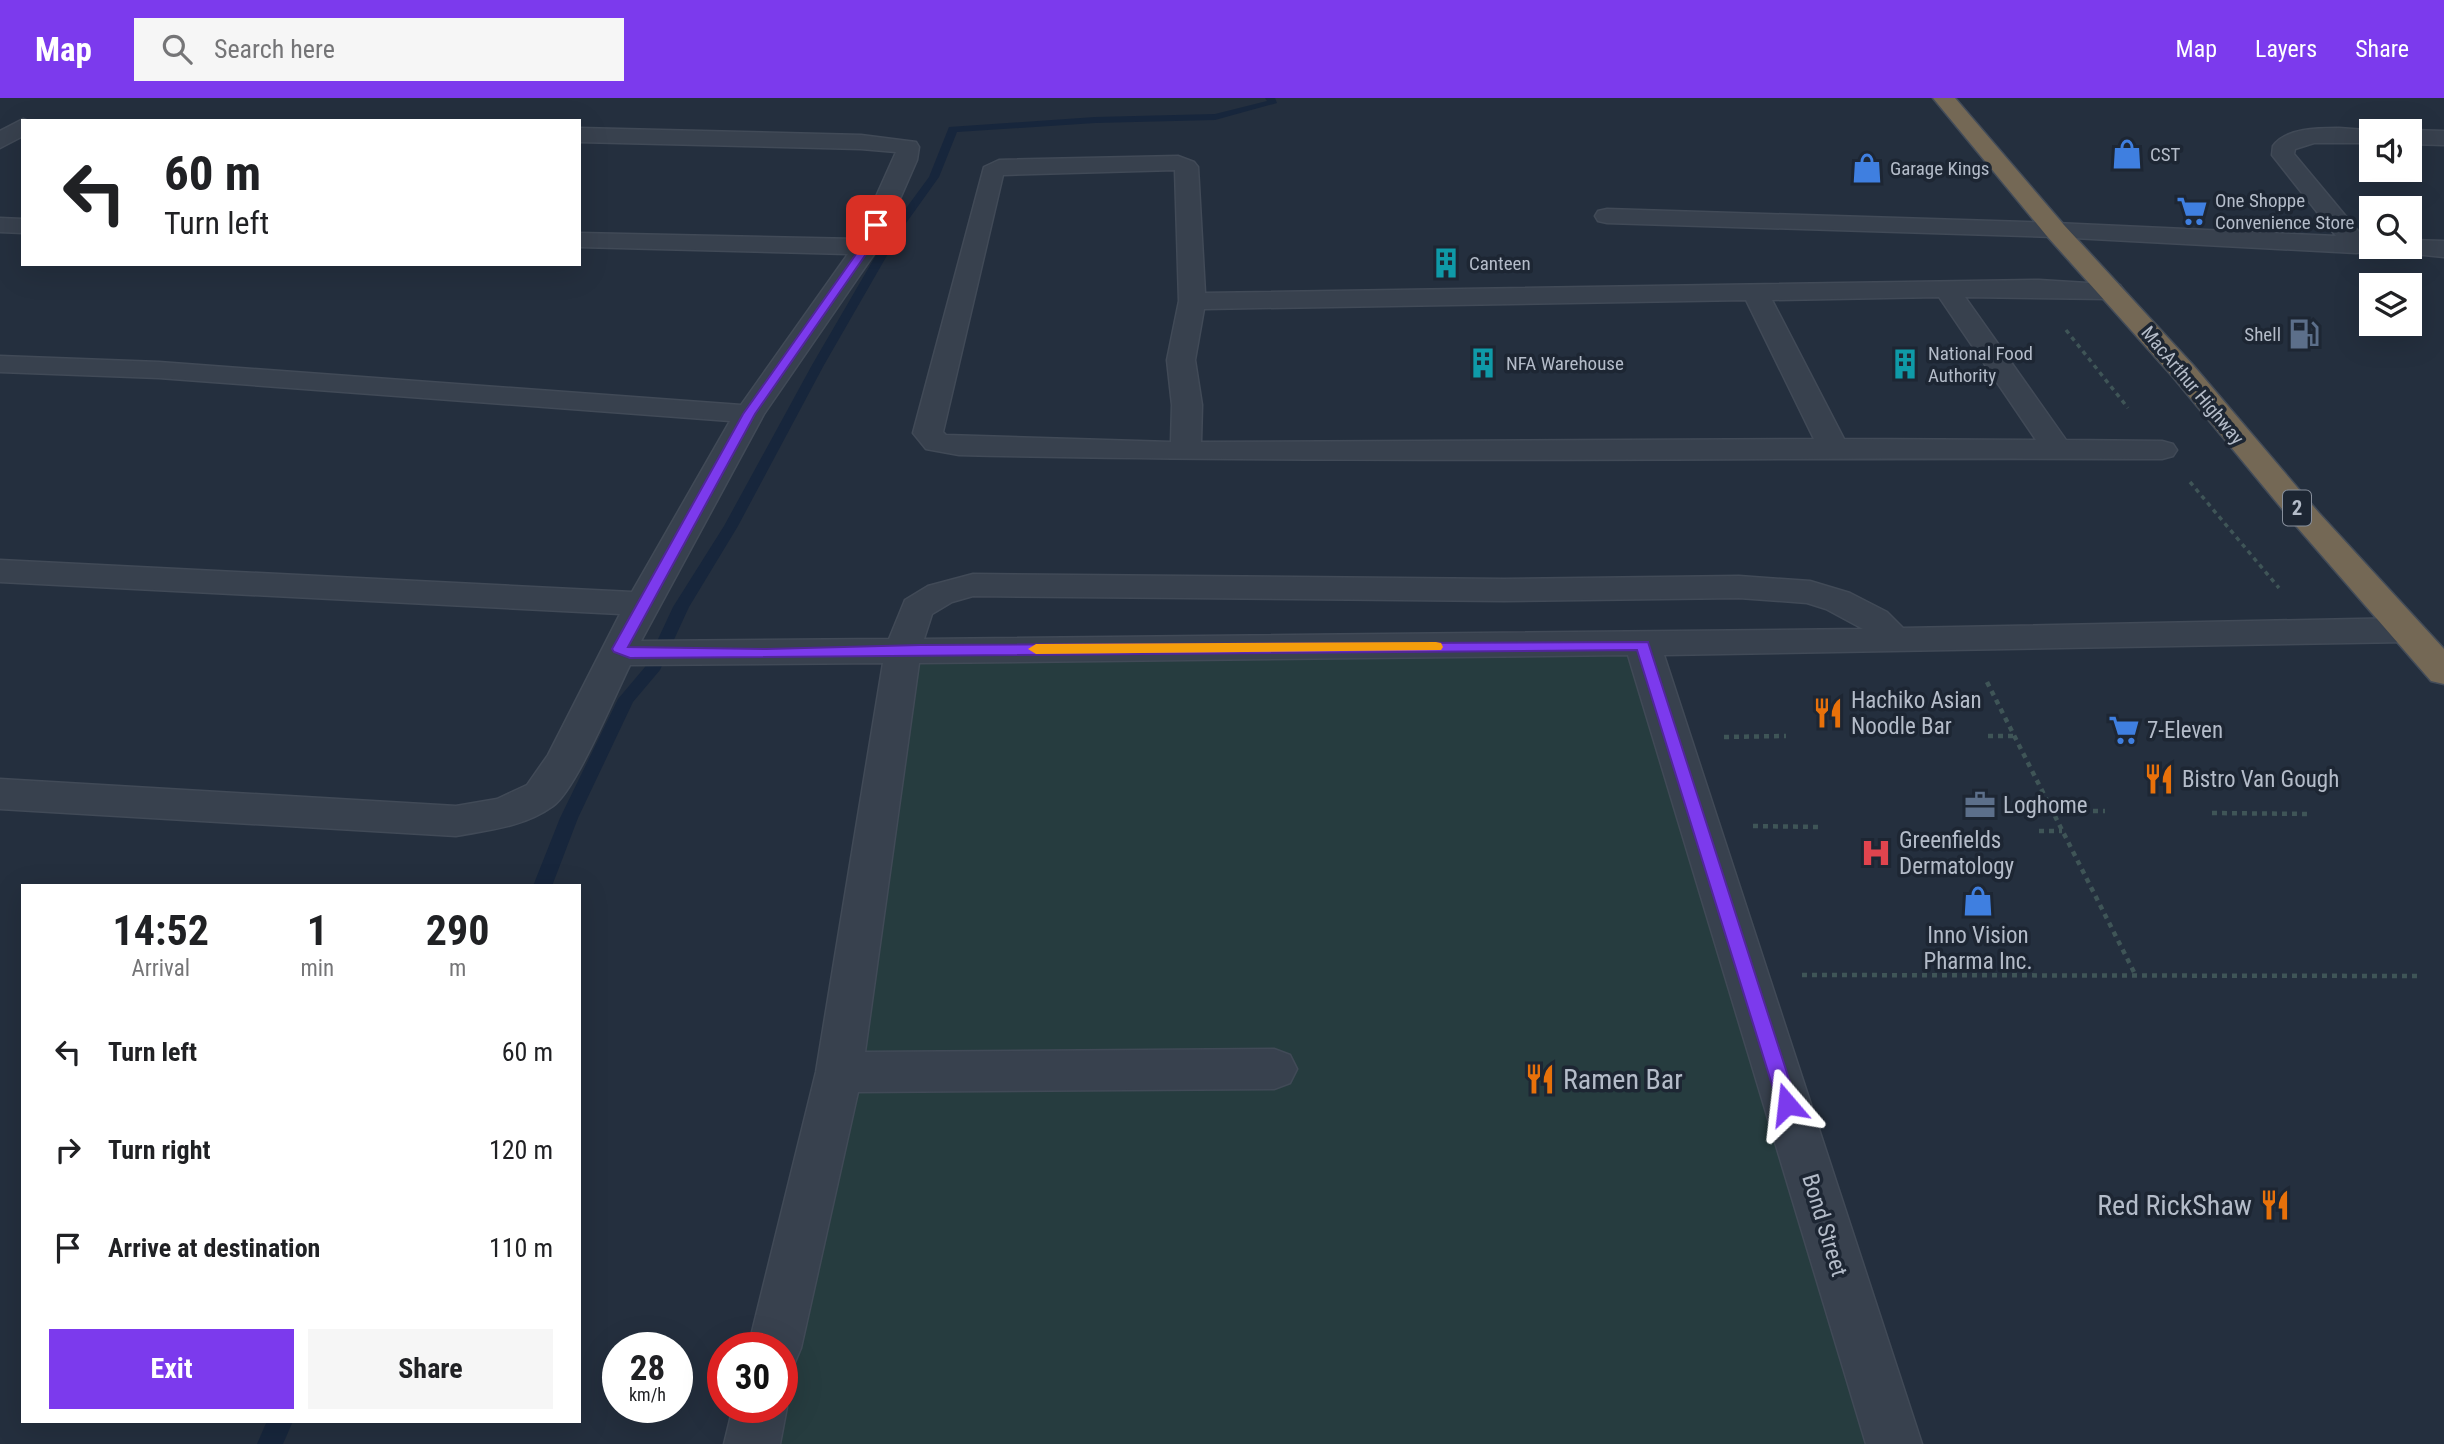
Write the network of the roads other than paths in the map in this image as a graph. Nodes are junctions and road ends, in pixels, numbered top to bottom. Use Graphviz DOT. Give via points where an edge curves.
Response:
graph roads {
  1 [pos="1944,98"];
  2 [pos="0,120"];
  3 [pos="21,121"];
  4 [pos="21,127"];
  5 [pos="581,135"];
  6 [pos="2359,136"];
  7 [pos="2425,138"];
  8 [pos="0,141"];
  9 [pos="2444,157"];
  10 [pos="1607,216"];
  11 [pos="0,225"];
  12 [pos="21,226"];
  13 [pos="2055,230"];
  14 [pos="2359,239"];
  15 [pos="581,240"];
  16 [pos="2359,245"];
  17 [pos="866,247"];
  18 [pos="2422,248"];
  19 [pos="2444,249"];
  20 [pos="1947,290"];
  21 [pos="2111,291"];
  22 [pos="1755,293"];
  23 [pos="1192,301"];
  24 [pos="0,364"];
  25 [pos="749,414"];
  26 [pos="1834,448"];
  27 [pos="2057,449"];
  28 [pos="2162,450"];
  29 [pos="1186,451"];
  30 [pos="0,570"];
  31 [pos="642,604"];
  32 [pos="2407,631"];
  33 [pos="1892,638"];
  34 [pos="1643,645"];
  35 [pos="903,650"];
  36 [pos="624,651"];
  37 [pos="2444,672"];
  38 [pos="0,794"];
  39 [pos="1274,1069"];
  40 [pos="839,1072"];
  41 [pos="778,1332"];
  42 [pos="757,1423"];
  43 [pos="752,1444"];
  44 [pos="1894,1444"];
  1 -- 13 [label="highway, MacArthur Highway / 2"];
  2 -- 3 [label="street"];
  4 -- 8 [label="street"];
  5 -- 17 [label="street" via="908,147"];
  6 -- 14 [label="street" via="2290,141 2283,155"];
  7 -- 9 [label="street"];
  10 -- 13 [label="street"];
  11 -- 12 [label="street"];
  13 -- 16 [label="street"];
  13 -- 21 [label="highway, MacArthur Highway / 2"];
  15 -- 17 [label="street"];
  17 -- 25 [label="street"];
  18 -- 19 [label="street"];
  20 -- 21 [label="street"];
  20 -- 22 [label="street"];
  20 -- 27 [label="street"];
  21 -- 32 [label="highway, MacArthur Highway / 2"];
  22 -- 23 [label="street"];
  22 -- 26 [label="street"];
  23 -- 29 [label="street" via="1181,360 1187,405"];
  23 -- 29 [label="street" via="1186,167 1178,163 999,167 992,172 928,433 937,443 959,446"];
  24 -- 25 [label="street" via="159,370"];
  25 -- 31 [label="street"];
  26 -- 27 [label="street"];
  26 -- 29 [label="street"];
  27 -- 28 [label="street"];
  30 -- 31 [label="street"];
  31 -- 36 [label="street"];
  32 -- 33 [label="street"];
  32 -- 37 [label="highway, MacArthur Highway / 2"];
  33 -- 34 [label="street"];
  33 -- 35 [label="street" via="1875,620 1838,601 1810,592 1739,587 1504,590 973,585 940,594 917,608"];
  34 -- 35 [label="street"];
  34 -- 44 [label="street, Bond Street"];
  35 -- 36 [label="street"];
  35 -- 40 [label="street"];
  36 -- 38 [label="street" via="541,795 505,813 456,821"];
  39 -- 40 [label="street"];
  40 -- 41 [label="street"];
  42 -- 43 [label="street"];
}
